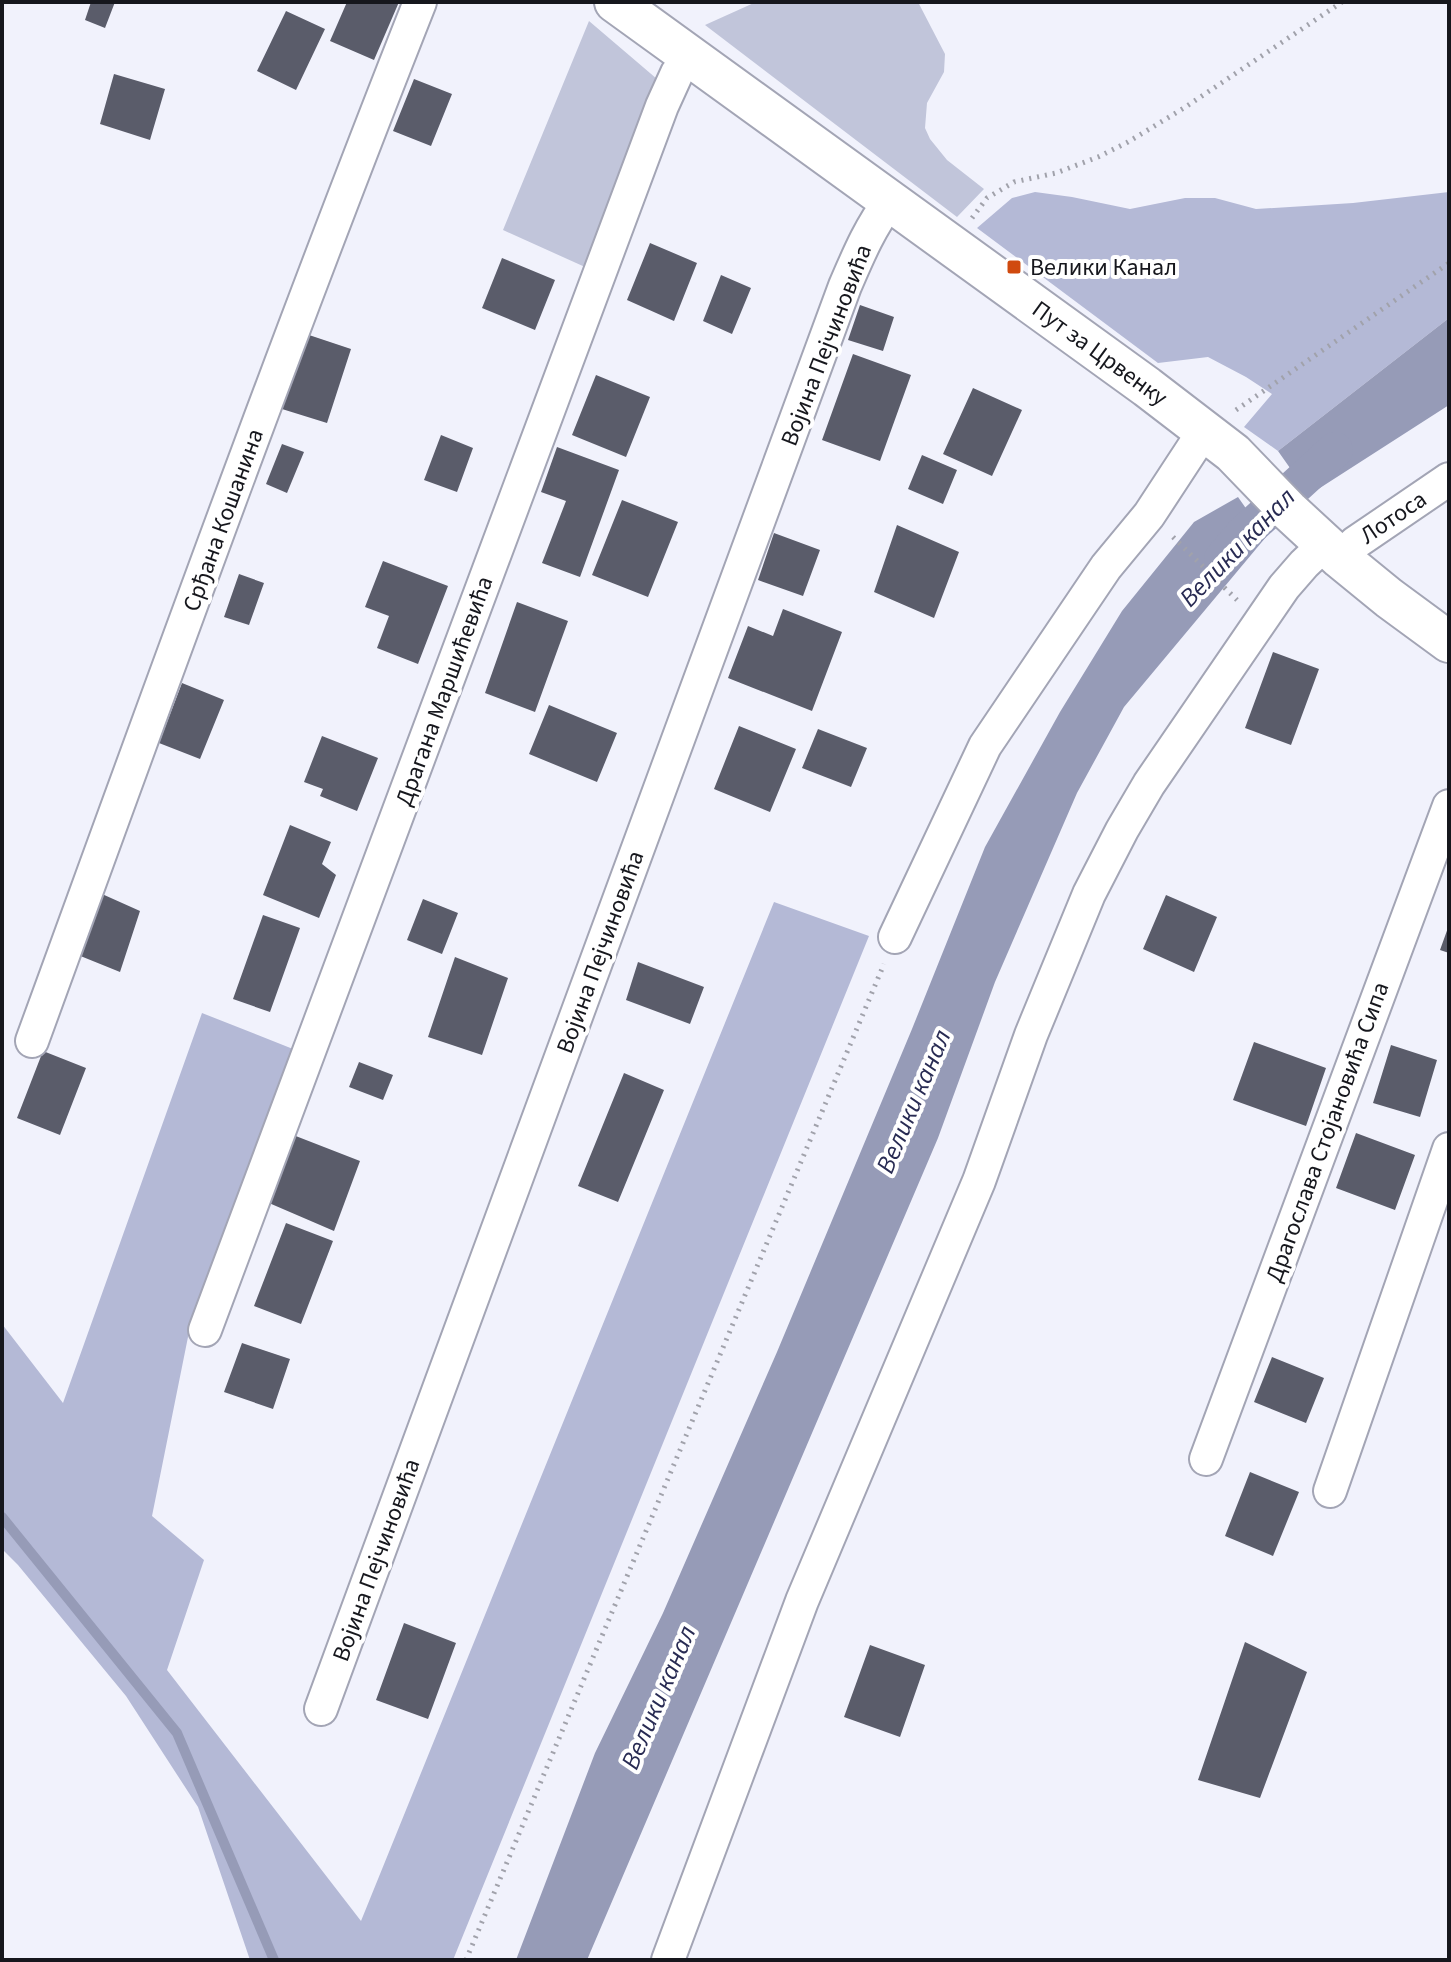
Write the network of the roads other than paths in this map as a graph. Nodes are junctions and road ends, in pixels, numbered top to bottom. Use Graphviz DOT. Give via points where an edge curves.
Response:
graph roads {
  1 [pos="420,2"];
  2 [pos="615,2"];
  3 [pos="690,55"];
  4 [pos="890,201"];
  5 [pos="1204,431"];
  6 [pos="1449,479"];
  7 [pos="1332,551"];
  8 [pos="1449,642"];
  9 [pos="1449,806"];
  10 [pos="895,937"];
  11 [pos="32,1041"];
  12 [pos="1449,1149"];
  13 [pos="205,1330"];
  14 [pos="1206,1459"];
  15 [pos="1330,1491"];
  16 [pos="321,1709"];
  17 [pos="668,1960"];
  1 -- 11 [label="street, Срђана Кошанина"];
  2 -- 3 [label="street, Пут за Црвенку"];
  3 -- 4 [label="street, Пут за Црвенку"];
  3 -- 13 [label="street, Драгана Маршићевића" via="662,106"];
  4 -- 5 [label="street, Пут за Црвенку"];
  4 -- 16 [label="street, Војина Пејчиновића" via="845,286"];
  5 -- 7 [label="street, Пут за Црвенку"];
  5 -- 10 [label="street" via="985,746"];
  6 -- 7 [label="street, Лотоса" via="1355,543"];
  7 -- 8 [label="street, Пут за Црвенку"];
  7 -- 17 [label="street, Лотоса" via="1304,564 1284,587 1158,771 1089,894 979,1181 802,1601"];
  9 -- 14 [label="street, Драгослава Стојановића Сипа"];
  12 -- 15 [label="street"];
}
